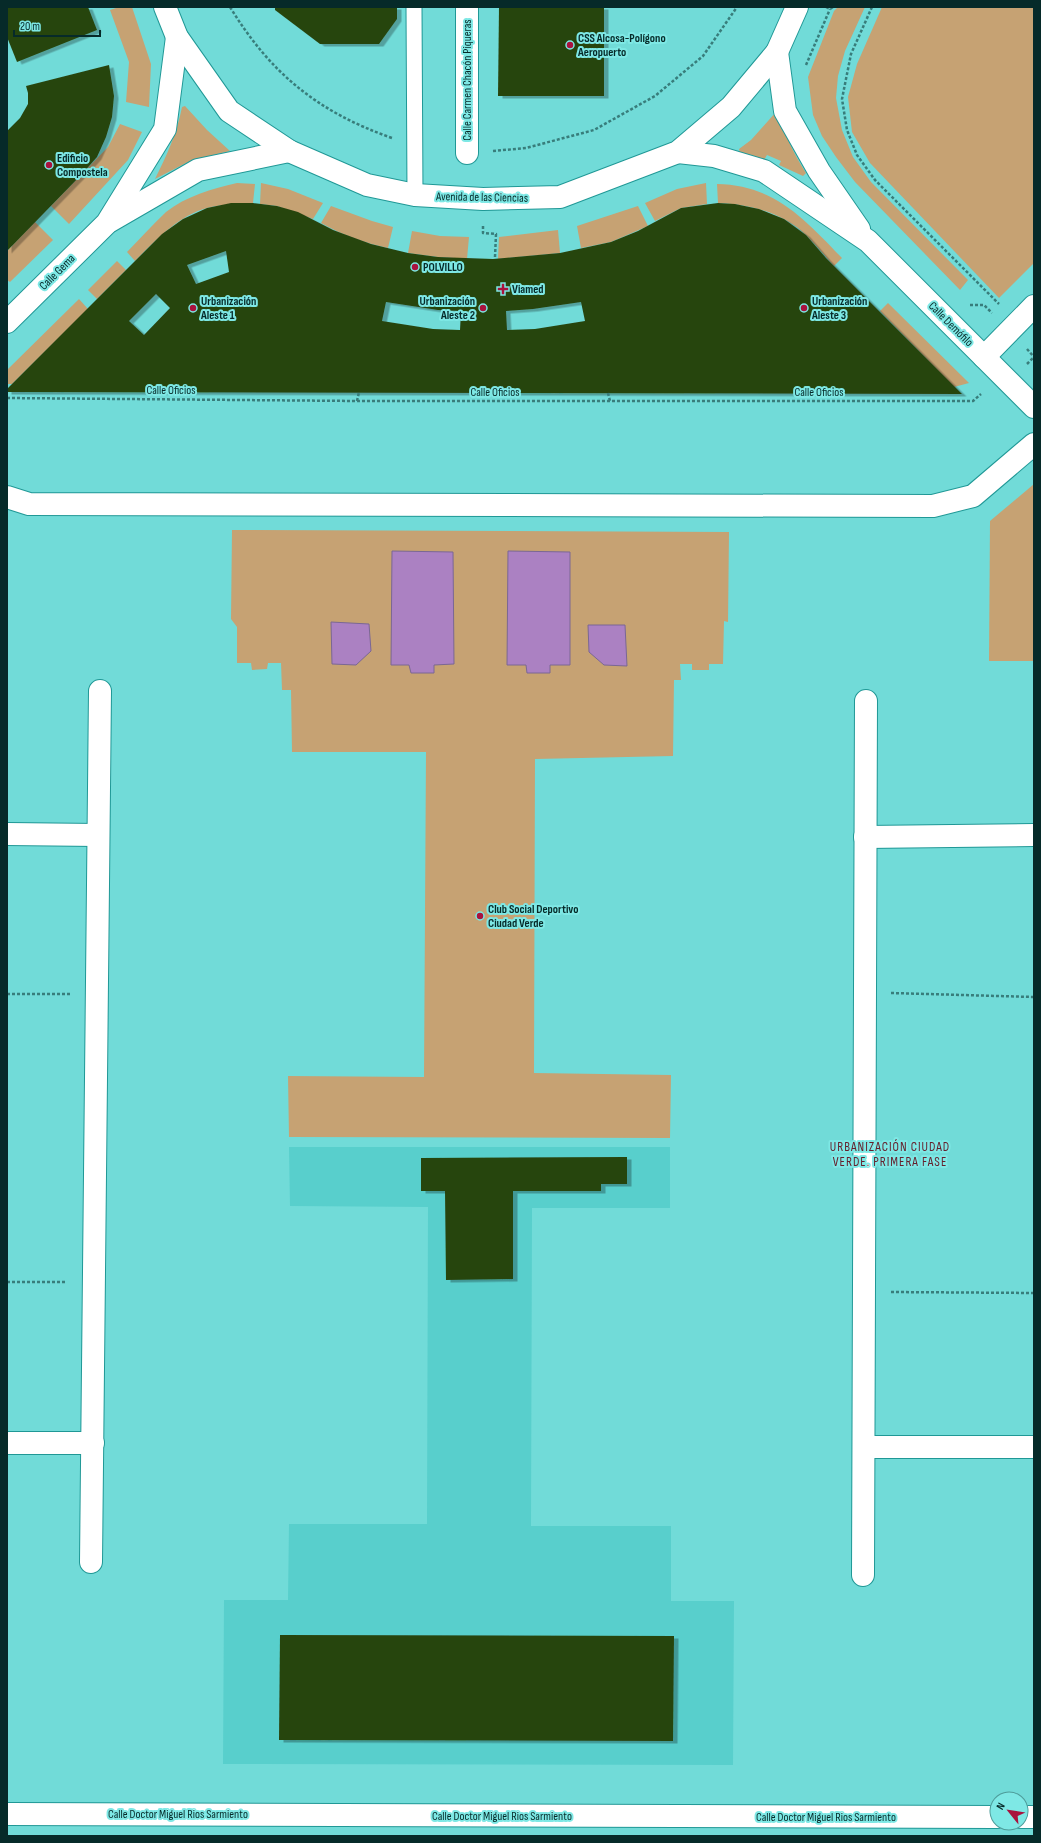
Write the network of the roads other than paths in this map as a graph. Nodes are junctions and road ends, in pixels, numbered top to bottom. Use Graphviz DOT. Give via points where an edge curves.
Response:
graph roads {
  1 [pos="165,7"];
  2 [pos="414,7"];
  3 [pos="467,7"];
  4 [pos="797,7"];
  5 [pos="177,37"];
  6 [pos="777,52"];
  7 [pos="289,150"];
  8 [pos="678,152"];
  9 [pos="467,153"];
  10 [pos="414,195"];
  11 [pos="107,223"];
  12 [pos="868,241"];
  13 [pos="1034,306"];
  14 [pos="7,322"];
  15 [pos="984,357"];
  16 [pos="1034,407"];
  17 [pos="1034,444"];
  18 [pos="7,498"];
  19 [pos="100,691"];
  20 [pos="866,701"];
  21 [pos="7,834"];
  22 [pos="98,835"];
  23 [pos="1034,835"];
  24 [pos="865,837"];
  25 [pos="7,1443"];
  26 [pos="93,1443"];
  27 [pos="864,1447"];
  28 [pos="1034,1447"];
  29 [pos="91,1562"];
  30 [pos="863,1575"];
  31 [pos="7,1814"];
  32 [pos="989,1817"];
  1 -- 5 [label="street, Avenida de las Ciencias"];
  2 -- 10 [label="lane"];
  3 -- 9 [label="street, Calle Carmen Chacón Piqueras"];
  4 -- 6 [label="street, Avenida de las Ciencias"];
  5 -- 7 [label="street, Avenida de las Ciencias" via="229,112"];
  5 -- 11 [label="street" via="165,129"];
  6 -- 8 [label="street, Avenida de las Ciencias" via="732,107"];
  6 -- 12 [label="street" via="785,111 819,171"];
  7 -- 10 [label="street, Avenida de las Ciencias" via="367,185"];
  7 -- 11 [label="street" via="198,170"];
  8 -- 10 [label="street, Avenida de las Ciencias" via="560,197 483,199"];
  8 -- 12 [label="street" via="714,156 764,171"];
  11 -- 14 [label="street, Calle Gema"];
  12 -- 15 [label="street, Calle Demófilo"];
  13 -- 15 [label="street"];
  15 -- 16 [label="street, Calle Demófilo"];
  17 -- 18 [label="street" via="973,496 933,506 29,504"];
  19 -- 22 [label="street"];
  20 -- 24 [label="street"];
  21 -- 22 [label="street"];
  22 -- 26 [label="street"];
  23 -- 24 [label="street"];
  24 -- 27 [label="street"];
  25 -- 26 [label="street"];
  26 -- 29 [label="street"];
  27 -- 28 [label="street"];
  27 -- 30 [label="street"];
  31 -- 32 [label="street, Calle Doctor Miguel Rios Sarmiento"];
}
